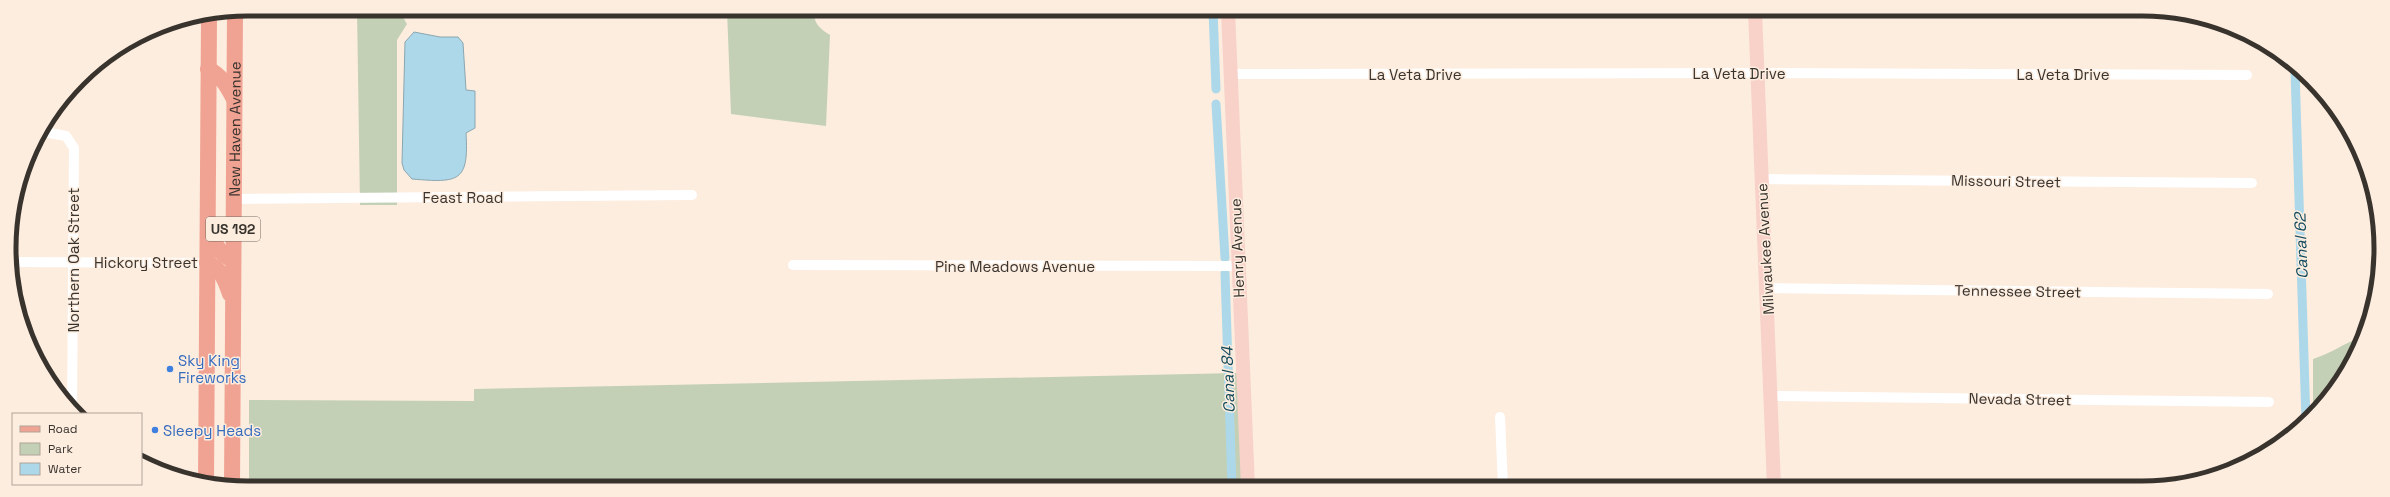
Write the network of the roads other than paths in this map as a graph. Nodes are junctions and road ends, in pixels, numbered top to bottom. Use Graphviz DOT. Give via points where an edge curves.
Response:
graph roads {
  1 [pos="235,16"];
  2 [pos="1228,16"];
  3 [pos="1755,16"];
  4 [pos="208,19"];
  5 [pos="208,35"];
  6 [pos="235,58"];
  7 [pos="208,69"];
  8 [pos="1757,73"];
  9 [pos="1230,74"];
  10 [pos="2247,75"];
  11 [pos="234,100"];
  12 [pos="47,132"];
  13 [pos="1761,178"];
  14 [pos="2252,183"];
  15 [pos="692,195"];
  16 [pos="234,199"];
  17 [pos="207,225"];
  18 [pos="233,260"];
  19 [pos="16,262"];
  20 [pos="73,262"];
  21 [pos="207,262"];
  22 [pos="793,266"];
  23 [pos="1237,266"];
  24 [pos="1767,288"];
  25 [pos="2268,294"];
  26 [pos="233,305"];
  27 [pos="67,394"];
  28 [pos="72,394"];
  29 [pos="1771,396"];
  30 [pos="72,400"];
  31 [pos="2269,402"];
  32 [pos="1500,417"];
  33 [pos="206,477"];
  34 [pos="232,481"];
  35 [pos="1248,481"];
  36 [pos="1503,481"];
  37 [pos="1774,481"];
  1 -- 6 [label="main road, New Haven Avenue / US 192"];
  2 -- 9 [label="street, Henry Avenue"];
  3 -- 8 [label="street, Milwaukee Avenue"];
  4 -- 5 [label="main road, New Haven Avenue / US 192"];
  5 -- 6 [label="main road" via="218,51"];
  5 -- 7 [label="main road, New Haven Avenue / US 192"];
  6 -- 11 [label="main road, New Haven Avenue / US 192"];
  7 -- 11 [label="main road" via="217,73 224,81"];
  7 -- 17 [label="main road, New Haven Avenue / US 192"];
  8 -- 9 [label="street, La Veta Drive"];
  8 -- 10 [label="street, La Veta Drive"];
  8 -- 13 [label="street, Milwaukee Avenue"];
  9 -- 23 [label="street, Henry Avenue"];
  11 -- 16 [label="main road, New Haven Avenue / US 192"];
  12 -- 20 [label="street, Northern Oak Street" via="66,136 74,148"];
  13 -- 14 [label="street, Missouri Street"];
  13 -- 24 [label="street, Milwaukee Avenue"];
  15 -- 16 [label="street, Feast Road"];
  16 -- 18 [label="main road, New Haven Avenue / US 192"];
  17 -- 18 [label="main road" via="217,248 224,256"];
  17 -- 21 [label="main road, New Haven Avenue / US 192"];
  18 -- 26 [label="main road, New Haven Avenue / US 192"];
  19 -- 20 [label="street, Hickory Street"];
  20 -- 21 [label="street, Hickory Street"];
  20 -- 28 [label="street, Northern Oak Street"];
  21 -- 26 [label="main road" via="223,275"];
  21 -- 33 [label="main road, New Haven Avenue / US 192"];
  22 -- 23 [label="street, Pine Meadows Avenue"];
  23 -- 35 [label="street, Henry Avenue"];
  24 -- 25 [label="street, Tennessee Street"];
  24 -- 29 [label="street, Milwaukee Avenue"];
  26 -- 34 [label="main road, New Haven Avenue / US 192"];
  27 -- 28 [label="street"];
  28 -- 30 [label="street, Northern Oak Street"];
  29 -- 31 [label="street, Nevada Street"];
  29 -- 37 [label="street, Milwaukee Avenue"];
  32 -- 36 [label="street"];
}
